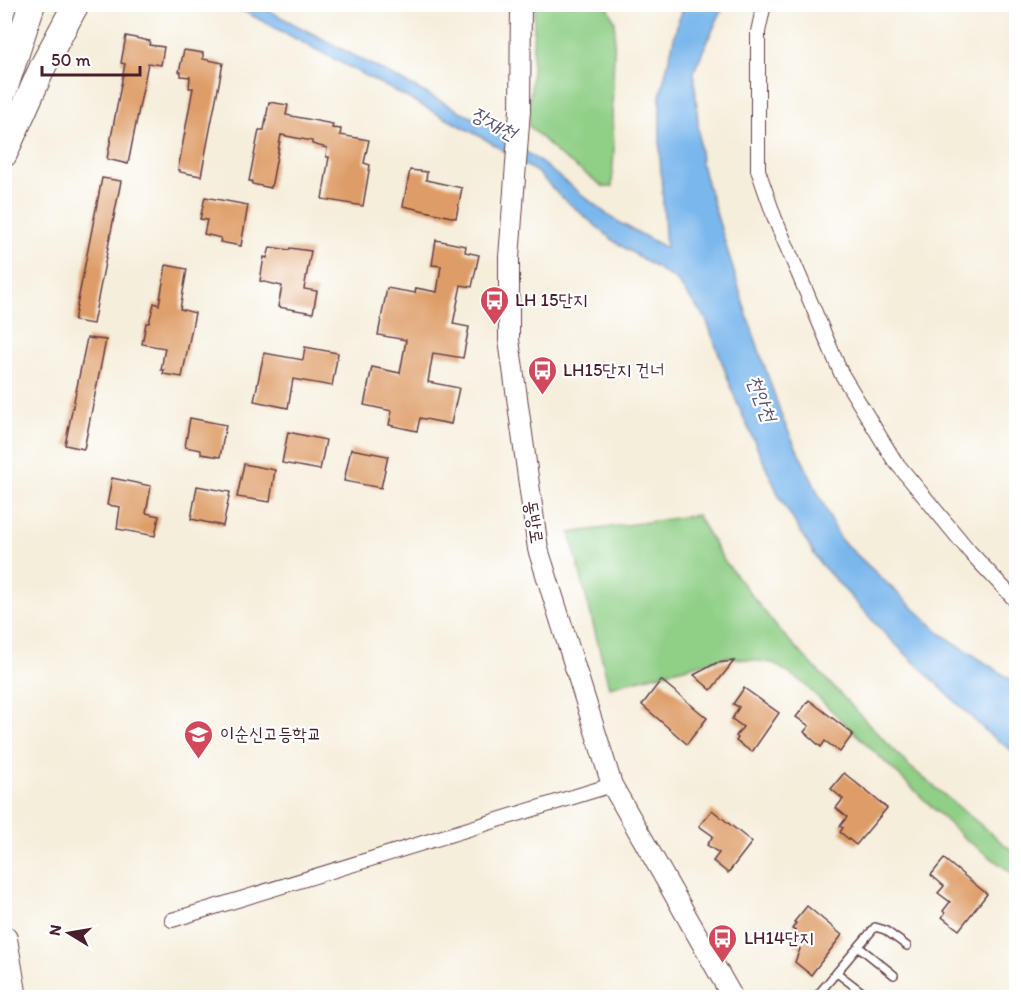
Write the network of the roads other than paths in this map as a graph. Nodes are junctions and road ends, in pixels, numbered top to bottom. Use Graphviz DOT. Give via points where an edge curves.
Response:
graph roads {
  1 [pos="17,4"];
  2 [pos="32,4"];
  3 [pos="76,4"];
  4 [pos="521,4"];
  5 [pos="764,4"];
  6 [pos="4,90"];
  7 [pos="4,154"];
  8 [pos="1017,601"];
  9 [pos="612,785"];
  10 [pos="172,920"];
  11 [pos="4,939"];
  12 [pos="907,946"];
  13 [pos="859,947"];
  14 [pos="837,973"];
  15 [pos="894,975"];
  16 [pos="860,994"];
  17 [pos="14,998"];
  18 [pos="733,998"];
  19 [pos="815,998"];
  20 [pos="870,998"];
  1 -- 6 [label="highway"];
  2 -- 6 [label="highway"];
  3 -- 7 [label="highway"];
  4 -- 9 [label="street, 동방로" via="509,340 538,549"];
  5 -- 8 [label="street" via="758,32 758,170 775,219 841,374 894,460 970,552"];
  9 -- 10 [label="street"];
  9 -- 18 [label="street, 동방로"];
  11 -- 17 [label="highway"];
  12 -- 13 [label="lane" via="875,927"];
  13 -- 14 [label="lane"];
  13 -- 15 [label="lane"];
  14 -- 16 [label="lane"];
  14 -- 19 [label="lane"];
  16 -- 20 [label="lane"];
}
